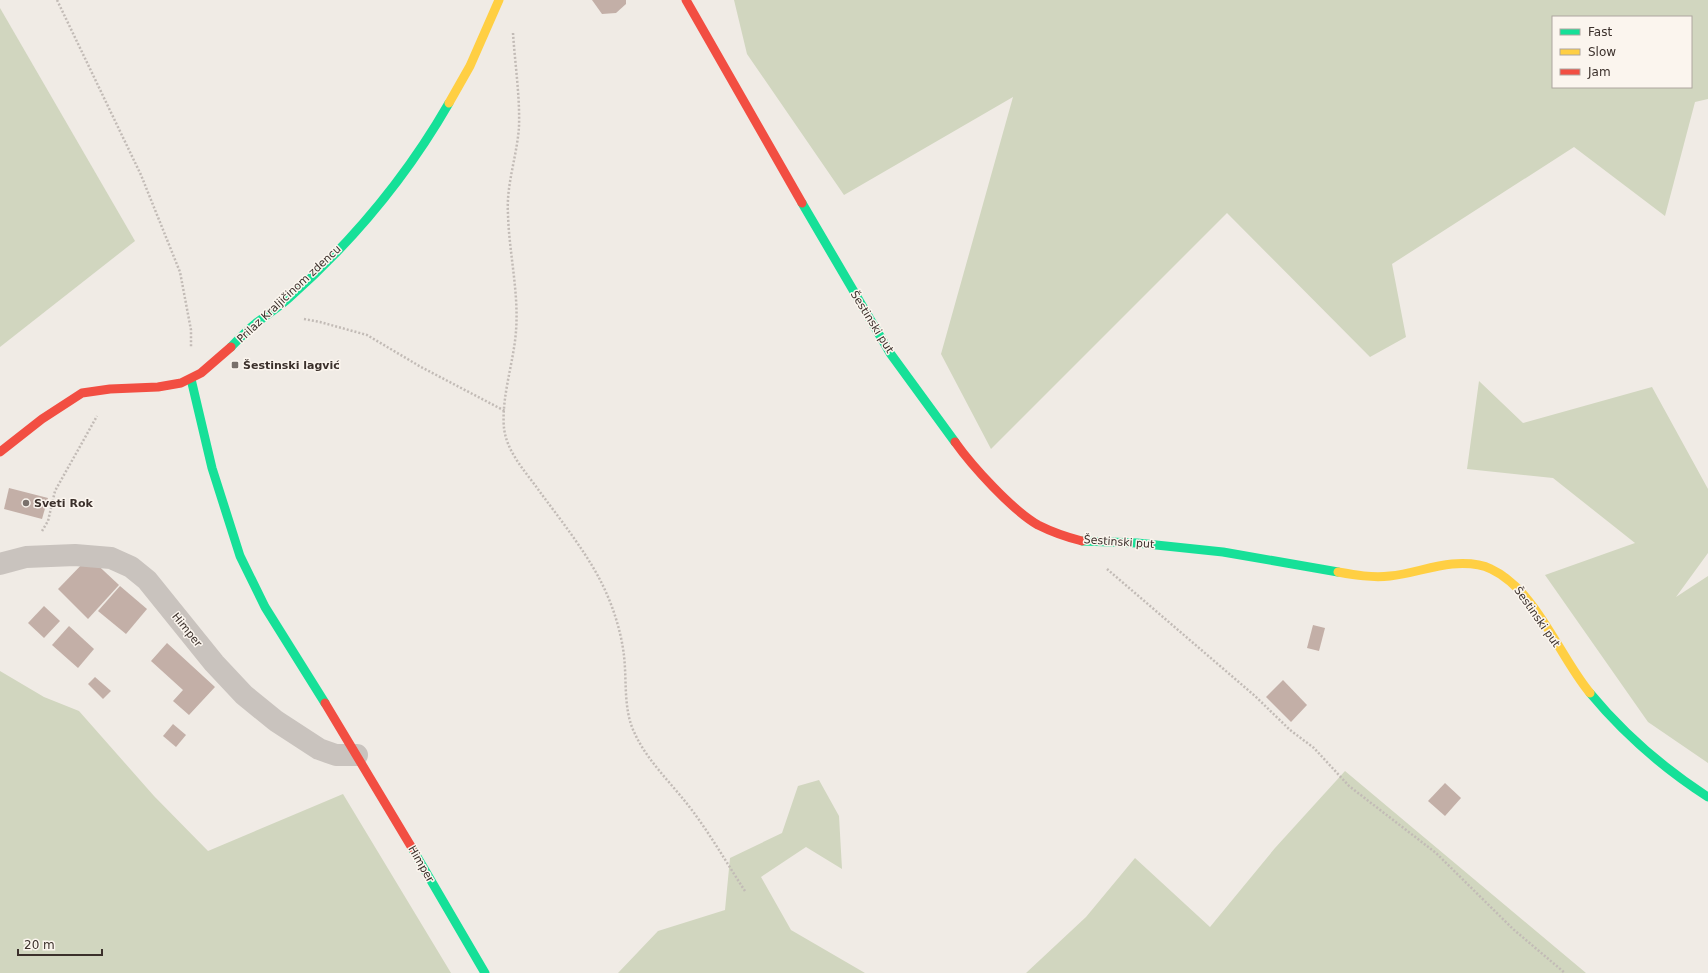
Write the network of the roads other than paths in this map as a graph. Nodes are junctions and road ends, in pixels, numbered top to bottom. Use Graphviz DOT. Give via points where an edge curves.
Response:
graph roads {
  1 [pos="499,0"];
  2 [pos="686,0"];
  3 [pos="191,379"];
  4 [pos="0,452"];
  5 [pos="0,564"];
  6 [pos="357,755"];
  7 [pos="1708,797"];
  8 [pos="485,973"];
  1 -- 3 [label="street, Prilaz Kraljičinom zdencu" via="474,59 442,116 411,163 369,217 286,300 204,371"];
  2 -- 7 [label="street, Šestinski put" via="890,353 959,448 989,482 1037,524 1065,537 1088,542 1136,543 1223,552 1364,576 1388,576 1448,564 1489,567 1505,576 1522,592 1582,683 1609,715 1640,747"];
  3 -- 4 [label="street, Prilaz Kraljičinom zdencu" via="175,385 83,392"];
  3 -- 6 [label="street, Himper" via="212,468 240,556 265,607"];
  5 -- 6 [label="street, Himper" via="26,557 75,555 111,558 130,567 147,580 214,663 244,695 276,721 319,749 336,755"];
  6 -- 8 [label="street, Himper"];
}
